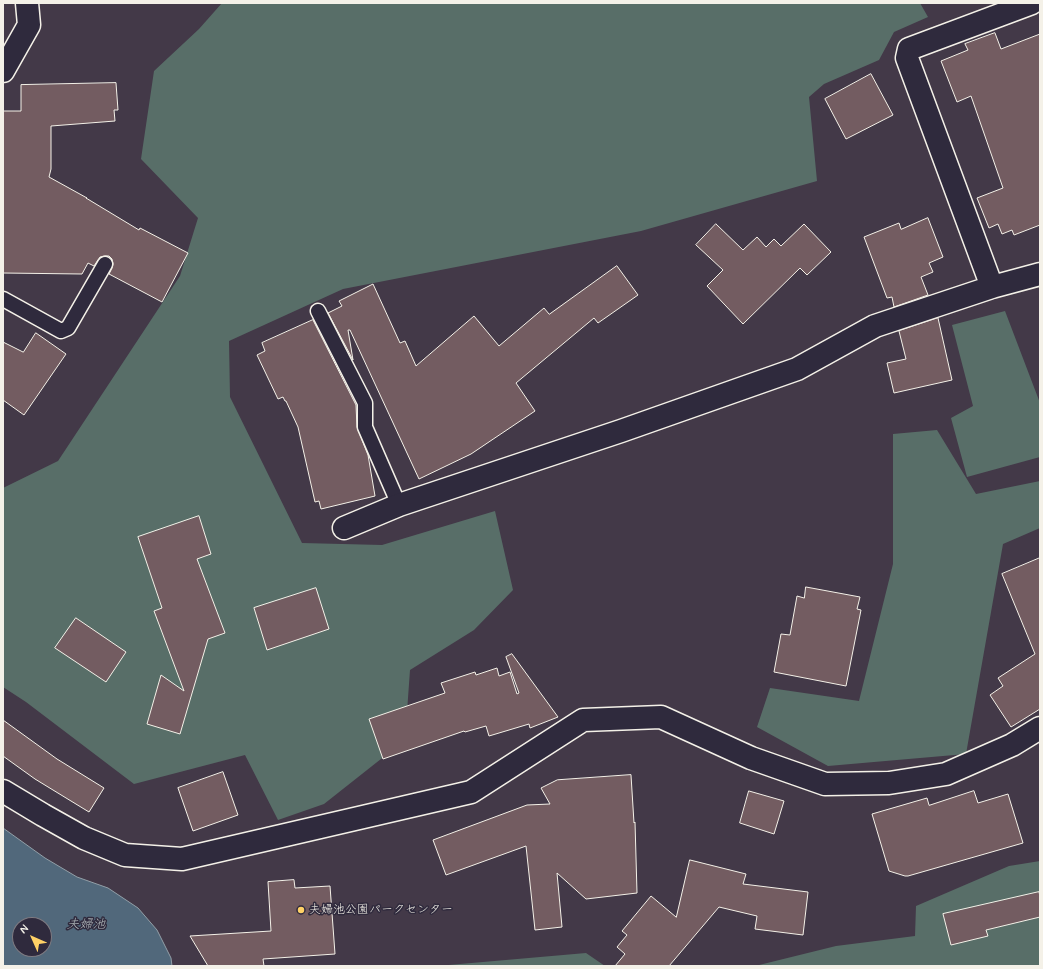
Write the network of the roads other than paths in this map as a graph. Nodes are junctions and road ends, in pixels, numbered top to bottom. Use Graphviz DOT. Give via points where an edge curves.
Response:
graph roads {
  1 [pos="26,3"];
  2 [pos="1032,3"];
  3 [pos="3,71"];
  4 [pos="105,264"];
  5 [pos="1040,274"];
  6 [pos="992,287"];
  7 [pos="3,299"];
  8 [pos="318,311"];
  9 [pos="399,505"];
  10 [pos="344,528"];
  11 [pos="1040,728"];
  12 [pos="3,791"];
  1 -- 3 [label="street" via="30,25"];
  2 -- 6 [label="street" via="909,49 906,58"];
  4 -- 7 [label="lane" via="68,328 61,331"];
  5 -- 6 [label="street"];
  6 -- 9 [label="street" via="874,326 797,369"];
  8 -- 9 [label="lane" via="365,403 366,427"];
  9 -- 10 [label="street"];
  11 -- 12 [label="street" via="1012,746 946,774 889,783 825,784 751,758 661,717 583,720 470,792 182,859 126,855 84,838"];
}
